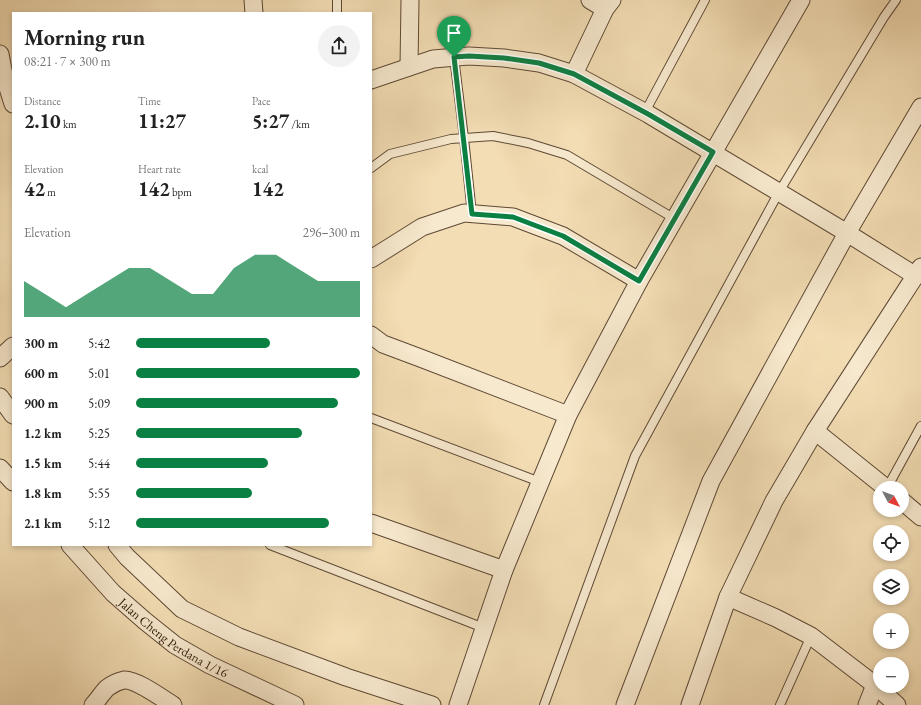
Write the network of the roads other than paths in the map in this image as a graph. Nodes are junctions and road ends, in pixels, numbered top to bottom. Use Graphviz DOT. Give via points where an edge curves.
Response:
graph roads {
  1 [pos="253,0"];
  2 [pos="337,0"];
  3 [pos="410,0"];
  4 [pos="590,0"];
  5 [pos="705,0"];
  6 [pos="801,0"];
  7 [pos="896,0"];
  8 [pos="609,5"];
  9 [pos="254,12"];
  10 [pos="337,12"];
  11 [pos="0,54"];
  12 [pos="454,57"];
  13 [pos="409,68"];
  14 [pos="574,74"];
  15 [pos="372,80"];
  16 [pos="12,101"];
  17 [pos="921,107"];
  18 [pos="645,112"];
  19 [pos="464,138"];
  20 [pos="713,152"];
  21 [pos="372,167"];
  22 [pos="778,192"];
  23 [pos="472,214"];
  24 [pos="675,219"];
  25 [pos="847,233"];
  26 [pos="372,258"];
  27 [pos="918,271"];
  28 [pos="639,281"];
  29 [pos="372,336"];
  30 [pos="12,347"];
  31 [pos="0,358"];
  32 [pos="0,397"];
  33 [pos="12,414"];
  34 [pos="568,415"];
  35 [pos="372,418"];
  36 [pos="921,426"];
  37 [pos="815,431"];
  38 [pos="0,468"];
  39 [pos="12,481"];
  40 [pos="877,481"];
  41 [pos="890,481"];
  42 [pos="540,482"];
  43 [pos="909,507"];
  44 [pos="921,517"];
  45 [pos="372,523"];
  46 [pos="71,546"];
  47 [pos="118,546"];
  48 [pos="273,546"];
  49 [pos="504,570"];
  50 [pos="728,597"];
  51 [pos="484,628"];
  52 [pos="811,636"];
  53 [pos="873,683"];
  54 [pos="873,690"];
  55 [pos="884,693"];
  56 [pos="94,705"];
  57 [pos="173,705"];
  58 [pos="293,705"];
  59 [pos="432,705"];
  60 [pos="458,705"];
  61 [pos="544,705"];
  62 [pos="625,705"];
  63 [pos="690,705"];
  64 [pos="780,705"];
  65 [pos="867,705"];
  66 [pos="897,705"];
  1 -- 9 [label="street"];
  2 -- 10 [label="lane"];
  3 -- 13 [label="street"];
  4 -- 8 [label="street"];
  5 -- 18 [label="lane"];
  6 -- 20 [label="street"];
  7 -- 22 [label="lane"];
  8 -- 14 [label="street"];
  11 -- 16 [label="street"];
  12 -- 13 [label="street" via="432,59"];
  12 -- 14 [label="street" via="504,58 539,63"];
  12 -- 19 [label="lane"];
  13 -- 15 [label="street"];
  14 -- 18 [label="street"];
  17 -- 25 [label="street"];
  18 -- 20 [label="street"];
  19 -- 21 [label="lane" via="390,154"];
  19 -- 23 [label="lane"];
  19 -- 24 [label="lane" via="493,136 567,155"];
  20 -- 22 [label="street"];
  20 -- 24 [label="street"];
  22 -- 25 [label="street"];
  22 -- 61 [label="lane" via="636,456"];
  23 -- 26 [label="street" via="464,213 422,227"];
  23 -- 28 [label="street" via="513,217 563,236"];
  24 -- 28 [label="street"];
  25 -- 27 [label="street"];
  25 -- 62 [label="street" via="711,481"];
  27 -- 37 [label="street"];
  28 -- 34 [label="street"];
  29 -- 34 [label="street" via="383,344"];
  30 -- 31 [label="street"];
  32 -- 33 [label="street"];
  34 -- 42 [label="street"];
  35 -- 42 [label="lane"];
  36 -- 41 [label="lane"];
  37 -- 40 [label="street"];
  37 -- 50 [label="street" via="774,501"];
  38 -- 39 [label="street"];
  42 -- 49 [label="street"];
  43 -- 44 [label="street"];
  45 -- 49 [label="street"];
  46 -- 58 [label="street, Jalan Cheng Perdana 1/16" via="113,592 175,645"];
  47 -- 59 [label="street" via="182,609 239,637 346,677"];
  48 -- 51 [label="lane"];
  49 -- 51 [label="street"];
  50 -- 52 [label="street"];
  50 -- 63 [label="street"];
  51 -- 60 [label="street"];
  52 -- 53 [label="street"];
  52 -- 64 [label="lane"];
  54 -- 65 [label="street"];
  55 -- 66 [label="street"];
  56 -- 57 [label="street" via="108,688 125,680 140,685"];
}
